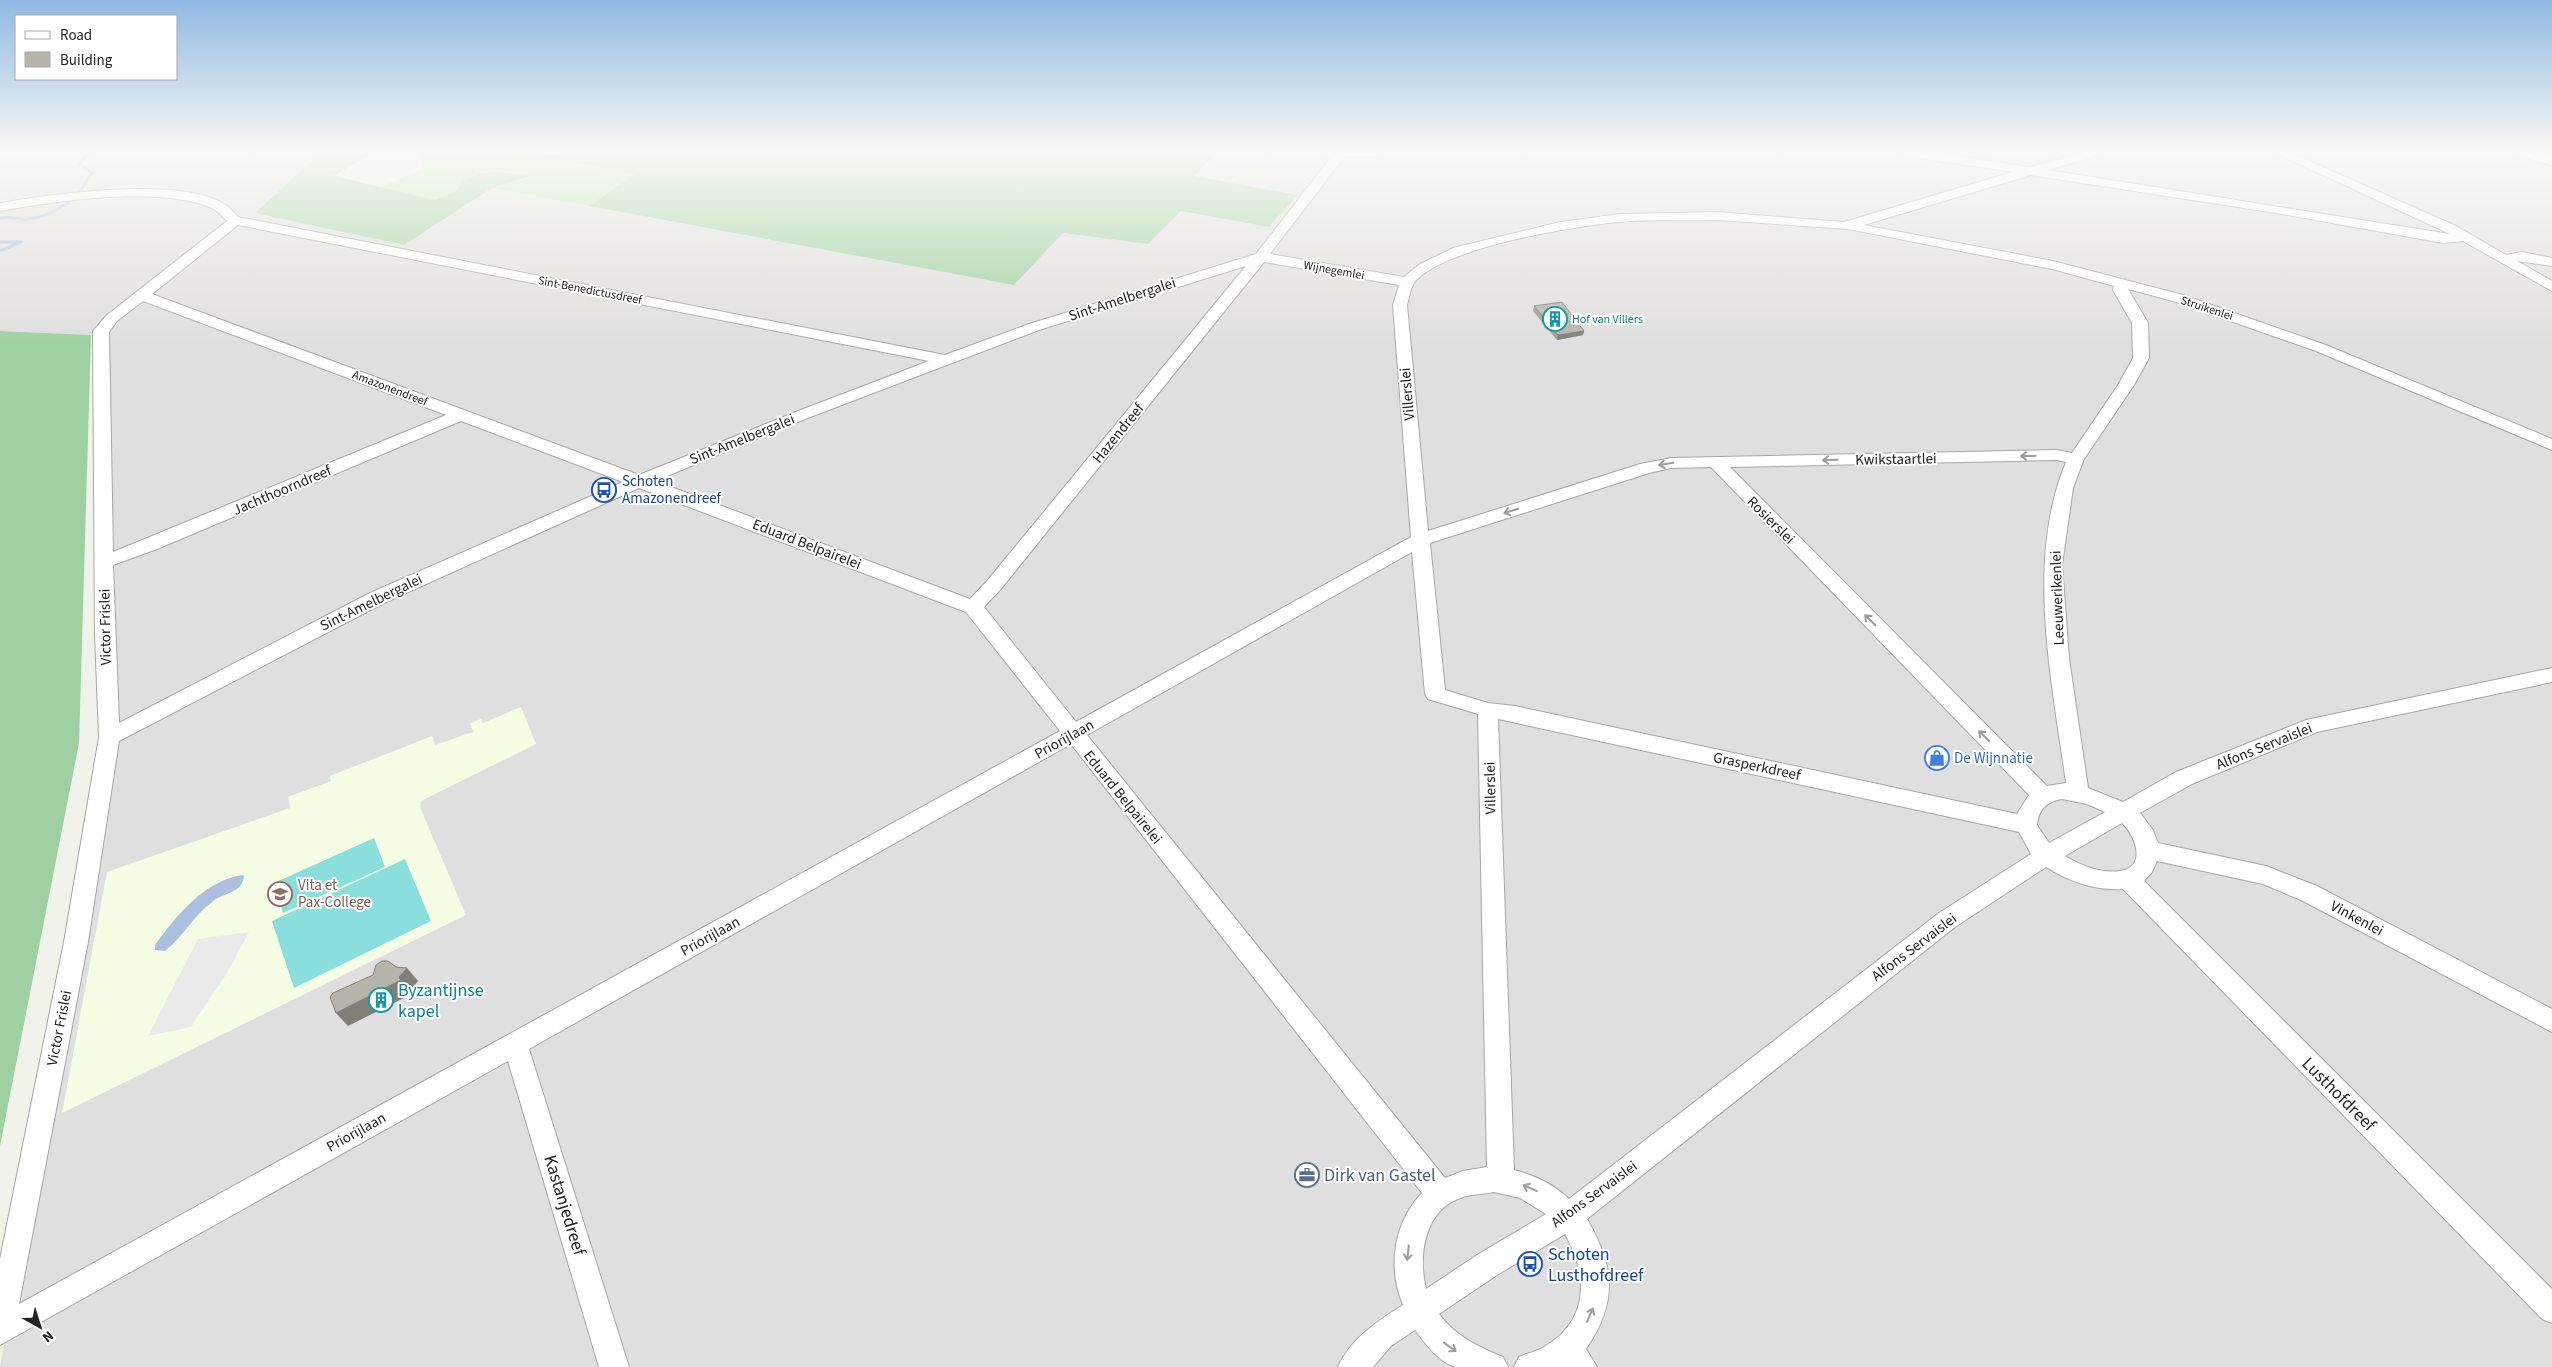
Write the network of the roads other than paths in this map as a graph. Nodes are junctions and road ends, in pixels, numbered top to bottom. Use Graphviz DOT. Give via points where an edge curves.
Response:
graph roads {
  1 [pos="231,216"];
  2 [pos="1292,216"];
  3 [pos="1879,216"];
  4 [pos="2314,216"];
  5 [pos="2423,216"];
  6 [pos="234,220"];
  7 [pos="1845,226"];
  8 [pos="2467,237"];
  9 [pos="1260,258"];
  10 [pos="2506,259"];
  11 [pos="2552,262"];
  12 [pos="1407,282"];
  13 [pos="2123,282"];
  14 [pos="2552,287"];
  15 [pos="141,294"];
  16 [pos="945,360"];
  17 [pos="460,415"];
  18 [pos="2552,445"];
  19 [pos="2076,459"];
  20 [pos="1715,462"];
  21 [pos="639,481"];
  22 [pos="1420,540"];
  23 [pos="104,562"];
  24 [pos="973,607"];
  25 [pos="2552,675"];
  26 [pos="1488,710"];
  27 [pos="1073,734"];
  28 [pos="109,736"];
  29 [pos="2078,791"];
  30 [pos="2042,795"];
  31 [pos="2124,813"];
  32 [pos="2026,825"];
  33 [pos="2148,850"];
  34 [pos="2047,855"];
  35 [pos="2127,878"];
  36 [pos="2552,1021"];
  37 [pos="515,1044"];
  38 [pos="1501,1179"];
  39 [pos="1441,1195"];
  40 [pos="1569,1216"];
  41 [pos="2552,1309"];
  42 [pos="1419,1311"];
  43 [pos="0,1330"];
  44 [pos="1575,1358"];
  45 [pos="614,1367"];
  46 [pos="1352,1367"];
  47 [pos="1493,1367"];
  48 [pos="1529,1367"];
  1 -- 6 [label="street"];
  2 -- 9 [label="street, Hazendreef"];
  3 -- 7 [label="street"];
  4 -- 8 [label="street" via="2443,239"];
  5 -- 8 [label="street"];
  6 -- 15 [label="street, Victor Frislei" via="227,229"];
  6 -- 16 [label="street, Sint-Benedictusdreef"];
  7 -- 12 [label="street" via="1718,216 1620,218 1560,226 1458,251 1425,267"];
  7 -- 13 [label="street, Struikenlei" via="2053,264"];
  8 -- 10 [label="street"];
  9 -- 12 [label="street, Wijnegemlei"];
  9 -- 16 [label="street, Sint-Amelbergalei" via="1120,299"];
  9 -- 24 [label="street, Hazendreef"];
  10 -- 11 [label="street" via="2522,256"];
  10 -- 14 [label="street"];
  12 -- 22 [label="street, Villerslei" via="1400,304"];
  13 -- 18 [label="street, Struikenlei" via="2320,348"];
  13 -- 19 [label="street, Leeuwerikenlei" via="2120,290 2140,323 2142,358"];
  15 -- 17 [label="street, Amazonendreef"];
  15 -- 23 [label="street, Victor Frislei" via="101,331"];
  16 -- 21 [label="street, Sint-Amelbergalei"];
  17 -- 21 [label="street, Amazonendreef"];
  17 -- 23 [label="street, Jachthoorndreef"];
  19 -- 20 [label="street, Kwikstaartlei, one-way" via="2057,455"];
  19 -- 29 [label="street, Leeuwerikenlei" via="2064,488 2053,565 2059,658"];
  20 -- 22 [label="street, one-way" via="1671,463 1646,468"];
  30 -- 20 [label="street, Rosierslei, one-way"];
  21 -- 24 [label="street, Eduard Belpairelei"];
  21 -- 28 [label="street, Sint-Amelbergalei" via="377,598"];
  22 -- 26 [label="street, Villerslei" via="1435,694"];
  22 -- 27 [label="street, Priorijlaan"];
  23 -- 28 [label="street, Victor Frislei"];
  24 -- 27 [label="street, Eduard Belpairelei"];
  25 -- 31 [label="street, Alfons Servaislei" via="2313,725 2184,778"];
  26 -- 32 [label="street, Grasperkdreef" via="1524,715"];
  26 -- 38 [label="street, Villerslei"];
  27 -- 37 [label="street, Priorijlaan"];
  27 -- 39 [label="street, Eduard Belpairelei"];
  28 -- 43 [label="street, Victor Frislei" via="76,942"];
  29 -- 30 [label="street"];
  29 -- 31 [label="street" via="2105,801"];
  30 -- 32 [label="street" via="2030,806"];
  31 -- 33 [label="street" via="2140,829"];
  31 -- 34 [label="street, Alfons Servaislei"];
  32 -- 34 [label="street"];
  33 -- 35 [label="street" via="2144,866"];
  33 -- 36 [label="street, Vinkenlei" via="2266,875 2309,893"];
  34 -- 35 [label="street" via="2064,867 2086,876 2108,880"];
  34 -- 40 [label="street, Alfons Servaislei" via="1947,920"];
  35 -- 41 [label="street, Lusthofdreef"];
  37 -- 43 [label="street, Priorijlaan"];
  37 -- 45 [label="street, Kastanjedreef"];
  38 -- 39 [label="street" via="1470,1181"];
  40 -- 38 [label="street, one-way" via="1550,1198 1528,1186"];
  39 -- 42 [label="street, one-way" via="1426,1208 1408,1245 1410,1288"];
  40 -- 42 [label="street, Alfons Servaislei" via="1487,1264"];
  44 -- 40 [label="street, one-way" via="1590,1316 1596,1284 1584,1236"];
  42 -- 46 [label="street, Alfons Servaislei" via="1381,1336"];
  42 -- 47 [label="street, one-way" via="1429,1328 1444,1343 1462,1356"];
  44 -- 48 [label="street" via="1554,1359"];
}
